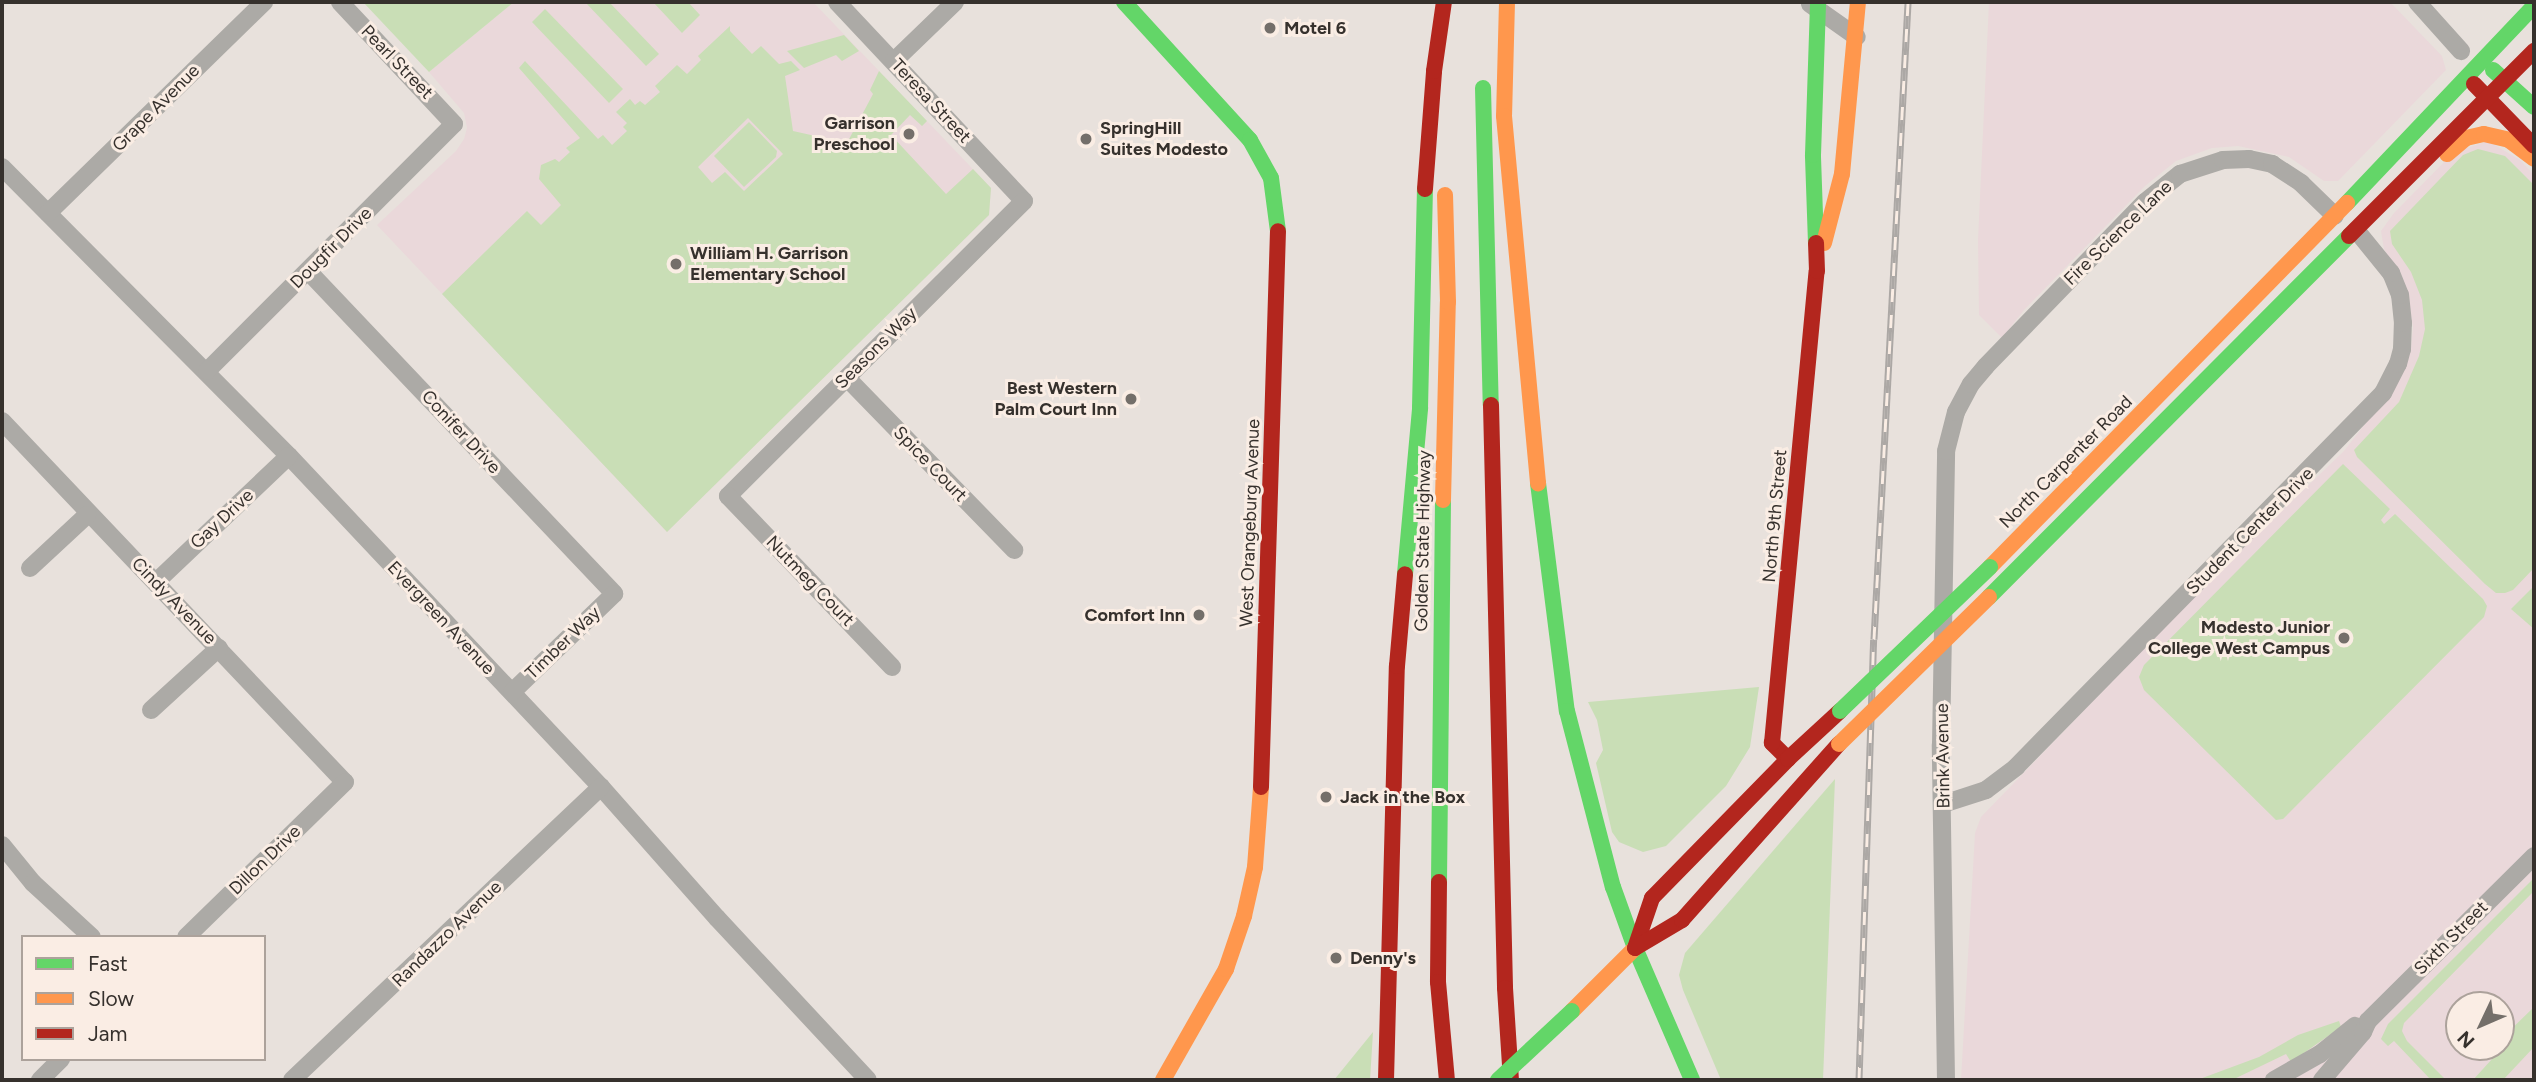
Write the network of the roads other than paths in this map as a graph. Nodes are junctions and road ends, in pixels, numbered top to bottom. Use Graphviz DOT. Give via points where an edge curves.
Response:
graph roads {
  1 [pos="264,2"];
  2 [pos="340,2"];
  3 [pos="837,2"];
  4 [pos="955,2"];
  5 [pos="1124,2"];
  6 [pos="1446,2"];
  7 [pos="1507,2"];
  8 [pos="1858,2"];
  9 [pos="2417,2"];
  10 [pos="1814,4"];
  11 [pos="2534,6"];
  12 [pos="1857,37"];
  13 [pos="2461,51"];
  14 [pos="2534,51"];
  15 [pos="2480,60"];
  16 [pos="894,61"];
  17 [pos="1483,66"];
  18 [pos="2466,76"];
  19 [pos="2505,79"];
  20 [pos="2486,96"];
  21 [pos="2534,107"];
  22 [pos="454,124"];
  23 [pos="2534,146"];
  24 [pos="2534,159"];
  25 [pos="2,167"];
  26 [pos="1024,201"];
  27 [pos="48,214"];
  28 [pos="2335,216"];
  29 [pos="2356,230"];
  30 [pos="308,271"];
  31 [pos="1817,271"];
  32 [pos="207,371"];
  33 [pos="847,378"];
  34 [pos="2,421"];
  35 [pos="1950,432"];
  36 [pos="289,456"];
  37 [pos="728,496"];
  38 [pos="87,515"];
  39 [pos="1014,550"];
  40 [pos="30,568"];
  41 [pos="156,582"];
  42 [pos="614,594"];
  43 [pos="219,648"];
  44 [pos="892,667"];
  45 [pos="512,692"];
  46 [pos="150,710"];
  47 [pos="1788,759"];
  48 [pos="345,782"];
  49 [pos="601,787"];
  50 [pos="1943,804"];
  51 [pos="2,845"];
  52 [pos="2534,856"];
  53 [pos="90,935"];
  54 [pos="188,935"];
  55 [pos="1634,948"];
  56 [pos="2368,1021"];
  57 [pos="59,1061"];
  58 [pos="40,1080"];
  59 [pos="292,1080"];
  60 [pos="868,1080"];
  61 [pos="1163,1080"];
  62 [pos="1386,1080"];
  63 [pos="1447,1080"];
  64 [pos="1498,1080"];
  65 [pos="1511,1080"];
  66 [pos="1692,1080"];
  67 [pos="1946,1080"];
  68 [pos="2274,1080"];
  69 [pos="2322,1080"];
  1 -- 27 [label="street, Grape Avenue"];
  2 -- 22 [label="street, Pearl Street"];
  3 -- 16 [label="street, Teresa Street"];
  4 -- 16 [label="street"];
  5 -- 61 [label="main road, West Orangeburg Avenue" via="1250,140 1271,178 1278,223 1255,867 1226,969"];
  6 -- 62 [label="main road" via="1434,71 1425,184 1420,408 1397,666"];
  6 -- 63 [label="main road, Golden State Highway" via="1448,302 1440,600 1438,982"];
  7 -- 55 [label="main road" via="1504,116 1553,623 1580,769"];
  8 -- 12 [label="main road, North 9th Street"];
  9 -- 13 [label="street"];
  10 -- 12 [label="street"];
  10 -- 31 [label="main road, North 9th Street"];
  11 -- 15 [label="main road, North Carpenter Road"];
  12 -- 31 [label="main road, North 9th Street" via="1842,174"];
  13 -- 15 [label="street"];
  13 -- 18 [label="street"];
  14 -- 19 [label="main road, North Carpenter Road"];
  15 -- 18 [label="main road, North Carpenter Road"];
  15 -- 19 [label="main road"];
  16 -- 26 [label="street, Teresa Street"];
  17 -- 65 [label="main road"];
  18 -- 20 [label="main road"];
  18 -- 28 [label="main road, North Carpenter Road"];
  19 -- 20 [label="main road, North Carpenter Road"];
  19 -- 21 [label="main road"];
  20 -- 23 [label="main road"];
  20 -- 29 [label="main road, North Carpenter Road"];
  22 -- 30 [label="street, Dougfir Drive"];
  24 -- 29 [label="main road" via="2509,140 2473,135 2388,212"];
  25 -- 27 [label="street, Evergreen Avenue"];
  26 -- 33 [label="street, Seasons Way"];
  27 -- 32 [label="street, Evergreen Avenue"];
  28 -- 35 [label="street, Fire Science Lane" via="2301,183 2272,164 2223,160 2180,174 2145,202 1986,366 1963,397"];
  28 -- 47 [label="main road, North Carpenter Road, bridge" via="1990,567"];
  29 -- 50 [label="street, Student Center Drive" via="2391,273 2400,295 2402,349 2383,393 2016,767 1986,790"];
  29 -- 55 [label="main road, North Carpenter Road, bridge" via="1839,744 1682,920"];
  30 -- 32 [label="street, Dougfir Drive"];
  30 -- 42 [label="street, Conifer Drive"];
  31 -- 47 [label="main road, North 9th Street" via="1772,743"];
  32 -- 36 [label="street, Evergreen Avenue"];
  33 -- 37 [label="street, Seasons Way"];
  33 -- 39 [label="street, Spice Court"];
  34 -- 38 [label="street, Cindy Avenue"];
  35 -- 50 [label="street, Brink Avenue" via="1946,451"];
  36 -- 41 [label="street, Gay Drive"];
  36 -- 45 [label="street, Evergreen Avenue"];
  37 -- 44 [label="street, Nutmeg Court"];
  38 -- 40 [label="street"];
  38 -- 41 [label="street, Cindy Avenue"];
  41 -- 43 [label="street, Cindy Avenue"];
  42 -- 45 [label="street, Timber Way"];
  43 -- 46 [label="street"];
  43 -- 48 [label="street, Cindy Avenue"];
  45 -- 49 [label="street, Evergreen Avenue"];
  47 -- 55 [label="main road, North Carpenter Road" via="1652,898"];
  48 -- 54 [label="street, Dillon Drive"];
  49 -- 59 [label="street, Randazzo Avenue"];
  49 -- 60 [label="street, Evergreen Avenue"];
  50 -- 67 [label="street, Brink Avenue"];
  51 -- 53 [label="street" via="33,883"];
  52 -- 56 [label="street, Sixth Street"];
  55 -- 64 [label="main road, North Carpenter Road, bridge"];
  55 -- 66 [label="main road"];
  56 -- 68 [label="street, Sixth Street"];
  56 -- 69 [label="street, Sixth Street"];
  57 -- 58 [label="street"];
}
